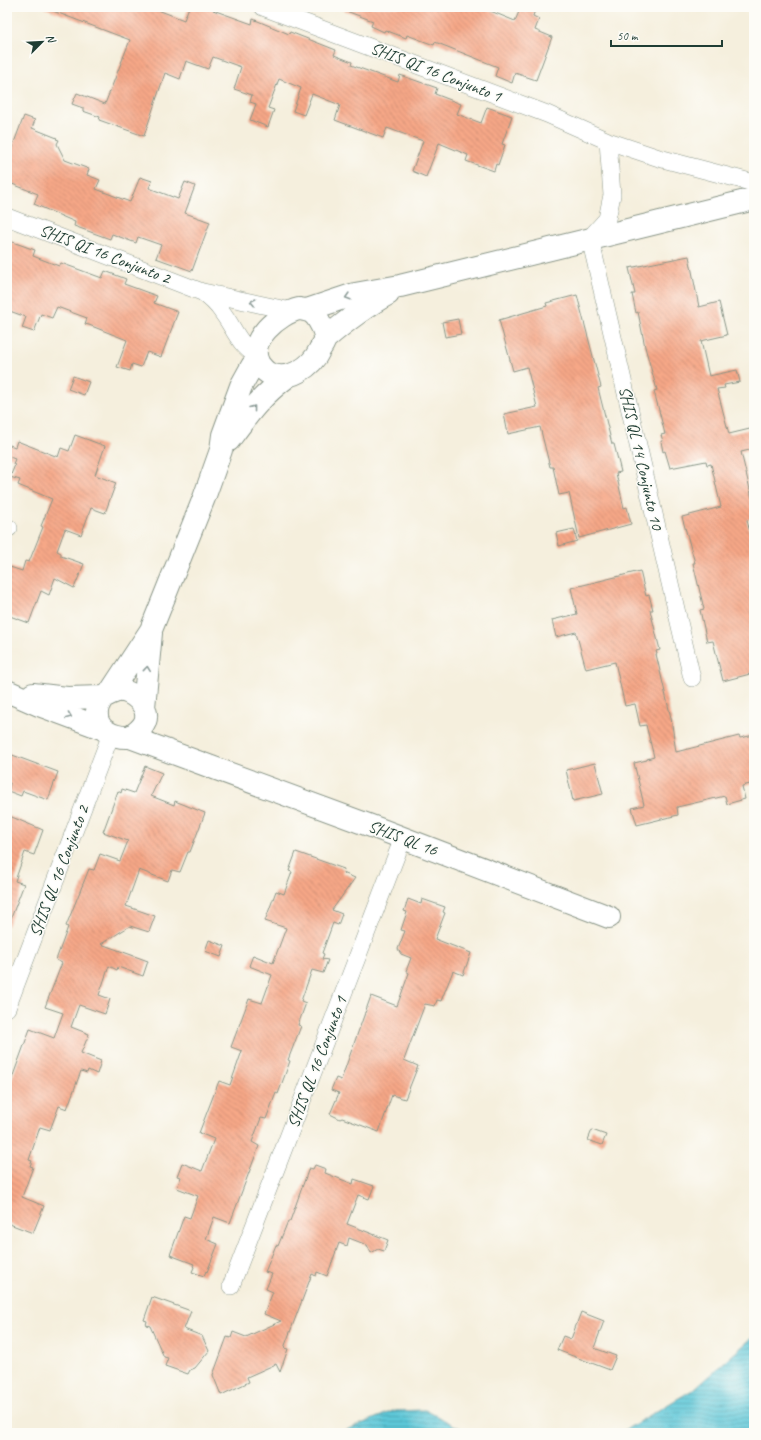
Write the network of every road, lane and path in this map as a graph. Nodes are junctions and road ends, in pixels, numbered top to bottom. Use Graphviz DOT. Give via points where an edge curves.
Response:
graph roads {
  1 [pos="263,7"];
  2 [pos="608,141"];
  3 [pos="754,183"];
  4 [pos="754,199"];
  5 [pos="7,217"];
  6 [pos="590,238"];
  7 [pos="400,286"];
  8 [pos="202,292"];
  9 [pos="299,310"];
  10 [pos="325,340"];
  11 [pos="257,358"];
  12 [pos="288,376"];
  13 [pos="221,450"];
  14 [pos="151,630"];
  15 [pos="692,678"];
  16 [pos="7,690"];
  17 [pos="106,696"];
  18 [pos="145,712"];
  19 [pos="114,733"];
  20 [pos="196,761"];
  21 [pos="403,838"];
  22 [pos="609,917"];
  23 [pos="7,1008"];
  24 [pos="231,1286"];
  1 -- 2 [label="street, SHIS QI 16 Conjunto 1" via="547,114"];
  2 -- 3 [label="street, SHIS QI 16 Conjunto 1" via="658,158"];
  2 -- 6 [label="street" via="612,195 607,219"];
  4 -- 6 [label="street"];
  5 -- 8 [label="street, SHIS QI 16 Conjunto 2"];
  6 -- 7 [label="street"];
  6 -- 15 [label="street, SHIS QL 14 Conjunto 10"];
  7 -- 9 [label="street, one-way" via="355,294"];
  7 -- 10 [label="street" via="345,321"];
  9 -- 8 [label="street, SHIS QI 16 Conjunto 2, one-way"];
  8 -- 11 [label="street, SHIS QI 16 Conjunto 2" via="215,303 241,342"];
  9 -- 10 [label="street" via="316,316 322,325"];
  9 -- 11 [label="street" via="272,324 256,347"];
  10 -- 12 [label="street" via="313,362"];
  11 -- 12 [label="street" via="261,367 268,373"];
  11 -- 13 [label="street" via="241,386 223,435"];
  13 -- 12 [label="street, one-way" via="256,403"];
  13 -- 14 [label="street"];
  14 -- 17 [label="street"];
  18 -- 14 [label="street, one-way"];
  16 -- 17 [label="street, SHIS QL 16" via="52,697"];
  16 -- 19 [label="street, SHIS QL 16, one-way"];
  17 -- 18 [label="street" via="118,691 132,694 140,701"];
  17 -- 19 [label="street" via="97,712 98,720"];
  18 -- 19 [label="street" via="145,722 139,732"];
  18 -- 20 [label="street, SHIS QL 16" via="166,737"];
  19 -- 20 [label="street, SHIS QL 16"];
  19 -- 23 [label="street, SHIS QL 16 Conjunto 2"];
  20 -- 21 [label="street, SHIS QL 16"];
  21 -- 22 [label="street, SHIS QL 16"];
  21 -- 24 [label="street, SHIS QL 16 Conjunto 1"];
}
